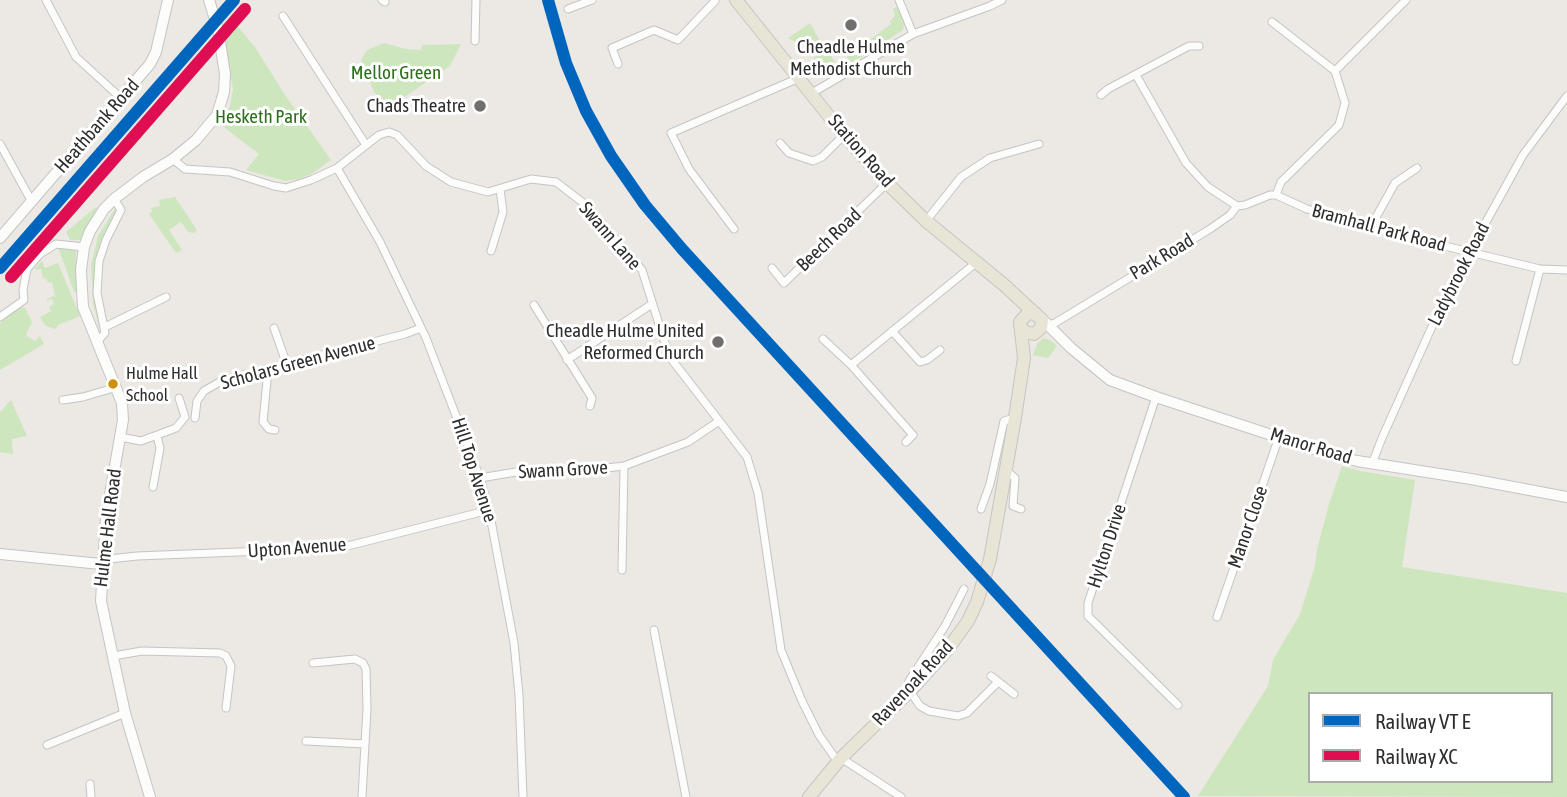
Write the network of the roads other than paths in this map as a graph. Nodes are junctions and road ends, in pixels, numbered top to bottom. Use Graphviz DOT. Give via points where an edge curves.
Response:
graph roads {
  1 [pos="46,0"];
  2 [pos="168,0"];
  3 [pos="209,0"];
  4 [pos="476,0"];
  5 [pos="592,0"];
  6 [pos="715,0"];
  7 [pos="723,0"];
  8 [pos="736,0"];
  9 [pos="900,0"];
  10 [pos="1002,0"];
  11 [pos="1406,0"];
  12 [pos="568,9"];
  13 [pos="283,16"];
  14 [pos="1272,22"];
  15 [pos="913,34"];
  16 [pos="475,41"];
  17 [pos="1199,46"];
  18 [pos="618,64"];
  19 [pos="1335,71"];
  20 [pos="1136,75"];
  21 [pos="800,77"];
  22 [pos="813,93"];
  23 [pos="1101,95"];
  24 [pos="1567,96"];
  25 [pos="122,99"];
  26 [pos="844,135"];
  27 [pos="780,143"];
  28 [pos="0,144"];
  29 [pos="1039,144"];
  30 [pos="366,145"];
  31 [pos="173,159"];
  32 [pos="337,168"];
  33 [pos="1417,169"];
  34 [pos="887,183"];
  35 [pos="499,189"];
  36 [pos="1276,195"];
  37 [pos="114,198"];
  38 [pos="32,202"];
  39 [pos="1237,206"];
  40 [pos="926,221"];
  41 [pos="1370,228"];
  42 [pos="734,229"];
  43 [pos="0,238"];
  44 [pos="84,247"];
  45 [pos="491,251"];
  46 [pos="1470,251"];
  47 [pos="977,262"];
  48 [pos="772,268"];
  49 [pos="1540,269"];
  50 [pos="1567,270"];
  51 [pos="1003,284"];
  52 [pos="166,297"];
  53 [pos="652,304"];
  54 [pos="534,305"];
  55 [pos="0,317"];
  56 [pos="1021,323"];
  57 [pos="1039,325"];
  58 [pos="105,327"];
  59 [pos="274,328"];
  60 [pos="421,328"];
  61 [pos="892,331"];
  62 [pos="823,339"];
  63 [pos="97,342"];
  64 [pos="940,350"];
  65 [pos="1024,358"];
  66 [pos="567,360"];
  67 [pos="1516,361"];
  68 [pos="288,365"];
  69 [pos="851,365"];
  70 [pos="268,370"];
  71 [pos="117,387"];
  72 [pos="1156,397"];
  73 [pos="179,398"];
  74 [pos="63,400"];
  75 [pos="590,406"];
  76 [pos="195,418"];
  77 [pos="1015,418"];
  78 [pos="719,421"];
  79 [pos="275,430"];
  80 [pos="157,436"];
  81 [pos="120,437"];
  82 [pos="1279,437"];
  83 [pos="906,442"];
  84 [pos="1372,464"];
  85 [pos="624,466"];
  86 [pos="1006,470"];
  87 [pos="480,478"];
  88 [pos="153,487"];
  89 [pos="1567,497"];
  90 [pos="981,509"];
  91 [pos="1021,509"];
  92 [pos="489,510"];
  93 [pos="0,554"];
  94 [pos="101,564"];
  95 [pos="622,569"];
  96 [pos="964,589"];
  97 [pos="1217,617"];
  98 [pos="654,631"];
  99 [pos="113,656"];
  100 [pos="313,663"];
  101 [pos="991,676"];
  102 [pos="998,682"];
  103 [pos="910,691"];
  104 [pos="1014,694"];
  105 [pos="1178,705"];
  106 [pos="226,708"];
  107 [pos="125,713"];
  108 [pos="306,741"];
  109 [pos="365,744"];
  110 [pos="47,745"];
  111 [pos="839,760"];
  112 [pos="90,784"];
  113 [pos="91,797"];
  114 [pos="150,797"];
  115 [pos="362,797"];
  116 [pos="523,797"];
  117 [pos="686,797"];
  118 [pos="809,797"];
  119 [pos="901,797"];
  1 -- 25 [label="street" via="76,57"];
  2 -- 25 [label="street, Heathbank Road" via="155,55"];
  3 -- 31 [label="street, Hulme Hall Road" via="226,74 224,92 211,124"];
  4 -- 16 [label="street"];
  5 -- 12 [label="street"];
  6 -- 7 [label="street"];
  6 -- 18 [label="street" via="678,40 654,30 612,48"];
  8 -- 21 [label="main road, Station Road"];
  9 -- 15 [label="street"];
  10 -- 15 [label="street"];
  11 -- 19 [label="street"];
  13 -- 30 [label="street"];
  14 -- 19 [label="street"];
  15 -- 22 [label="street"];
  17 -- 20 [label="street" via="1189,46"];
  19 -- 36 [label="street" via="1345,103 1339,125 1281,182"];
  20 -- 23 [label="street"];
  20 -- 39 [label="street" via="1186,163 1208,187"];
  21 -- 22 [label="main road, Station Road"];
  21 -- 42 [label="street" via="669,131 689,169"];
  22 -- 26 [label="main road, Station Road"];
  24 -- 46 [label="street, Ladybrook Road" via="1523,155"];
  25 -- 38 [label="street, Heathbank Road"];
  26 -- 27 [label="street" via="813,161 789,153"];
  26 -- 34 [label="main road, Station Road"];
  28 -- 38 [label="street"];
  29 -- 40 [label="street" via="990,158 961,177"];
  30 -- 32 [label="street, Swann Lane"];
  30 -- 35 [label="street, Swann Lane" via="384,133 393,133 438,175 479,191"];
  31 -- 32 [label="street, Swann Lane" via="185,169 230,172 286,188"];
  31 -- 37 [label="street, Hulme Hall Road"];
  32 -- 60 [label="street, Hill Top Avenue" via="380,242"];
  33 -- 41 [label="street" via="1395,183"];
  34 -- 40 [label="main road, Station Road"];
  34 -- 48 [label="street, Beech Road" via="784,283"];
  35 -- 45 [label="street" via="503,212"];
  35 -- 53 [label="street, Swann Lane" via="531,179 556,182 586,205 642,270"];
  36 -- 39 [label="street, Park Road"];
  36 -- 41 [label="street, Bramhall Park Road"];
  37 -- 44 [label="street, Hulme Hall Road" via="97,218"];
  37 -- 58 [label="street" via="121,210 101,252 97,278"];
  38 -- 43 [label="street, Heathbank Road"];
  39 -- 57 [label="street, Park Road" via="1210,229 1055,323"];
  40 -- 47 [label="main road, Station Road"];
  41 -- 46 [label="street, Bramhall Park Road"];
  44 -- 55 [label="street" via="56,244 40,254 27,269 24,300"];
  44 -- 63 [label="street, Hulme Hall Road" via="83,307"];
  46 -- 49 [label="street, Bramhall Park Road"];
  46 -- 84 [label="street, Ladybrook Road"];
  47 -- 51 [label="main road, Station Road"];
  47 -- 61 [label="street"];
  49 -- 50 [label="street, Bramhall Park Road"];
  49 -- 67 [label="street"];
  51 -- 56 [label="main road, Station Road"];
  51 -- 57 [label="main road, Station Road"];
  52 -- 58 [label="street"];
  53 -- 66 [label="street"];
  53 -- 78 [label="street, Swann Lane" via="669,356"];
  54 -- 66 [label="street"];
  56 -- 57 [label="main road" via="1024,332"];
  56 -- 57 [label="main road" via="1028,313"];
  56 -- 65 [label="main road, Ravenoak Road"];
  57 -- 65 [label="main road, Ravenoak Road"];
  57 -- 72 [label="street, Manor Road" via="1110,380"];
  58 -- 63 [label="street"];
  59 -- 68 [label="street"];
  60 -- 68 [label="street, Scholars Green Avenue"];
  60 -- 87 [label="street, Hill Top Avenue"];
  61 -- 64 [label="street" via="920,362"];
  61 -- 69 [label="street"];
  62 -- 69 [label="street"];
  63 -- 71 [label="street, Hulme Hall Road"];
  65 -- 77 [label="main road, Ravenoak Road"];
  66 -- 75 [label="street" via="592,398"];
  68 -- 70 [label="street, Scholars Green Avenue"];
  69 -- 83 [label="street" via="914,435"];
  70 -- 76 [label="street, Scholars Green Avenue" via="223,380 204,391"];
  70 -- 79 [label="street" via="263,422"];
  71 -- 74 [label="street"];
  71 -- 81 [label="street, Hulme Hall Road" via="122,403"];
  72 -- 82 [label="street, Manor Road"];
  72 -- 105 [label="street, Hylton Drive" via="1088,603 1088,616"];
  73 -- 80 [label="street" via="185,417 182,423"];
  77 -- 86 [label="main road, Ravenoak Road"];
  77 -- 90 [label="street, Ravenoak Road" via="1004,421"];
  78 -- 85 [label="street, Swann Grove" via="688,442"];
  78 -- 111 [label="street, Swann Lane" via="753,471 781,650 819,735"];
  80 -- 81 [label="street" via="141,441"];
  80 -- 88 [label="street" via="160,448"];
  81 -- 94 [label="street, Hulme Hall Road"];
  82 -- 84 [label="street, Manor Road"];
  82 -- 97 [label="street, Manor Close"];
  84 -- 89 [label="street, Manor Road"];
  85 -- 87 [label="street, Swann Grove" via="528,470"];
  85 -- 95 [label="street"];
  86 -- 91 [label="street, Ravenoak Road" via="1015,478 1013,506"];
  86 -- 103 [label="main road, Ravenoak Road" via="977,602 948,649"];
  87 -- 92 [label="street, Hill Top Avenue"];
  92 -- 94 [label="street, Upton Avenue" via="340,548 137,556"];
  92 -- 116 [label="street, Hill Top Avenue" via="515,656"];
  93 -- 94 [label="street"];
  94 -- 99 [label="street, Hulme Hall Road" via="100,601"];
  96 -- 103 [label="street" via="909,681"];
  98 -- 117 [label="street"];
  99 -- 106 [label="street" via="220,653 231,666"];
  99 -- 107 [label="street, Hulme Hall Road"];
  100 -- 109 [label="street" via="346,659 363,663"];
  101 -- 102 [label="street"];
  102 -- 103 [label="street" via="967,713 958,716 929,711"];
  102 -- 104 [label="street"];
  103 -- 111 [label="main road, Ravenoak Road"];
  107 -- 110 [label="street"];
  107 -- 114 [label="street, Hulme Hall Road"];
  108 -- 109 [label="street"];
  109 -- 115 [label="street"];
  111 -- 118 [label="main road, Ravenoak Road"];
  111 -- 119 [label="street"];
  112 -- 113 [label="street"];
}
